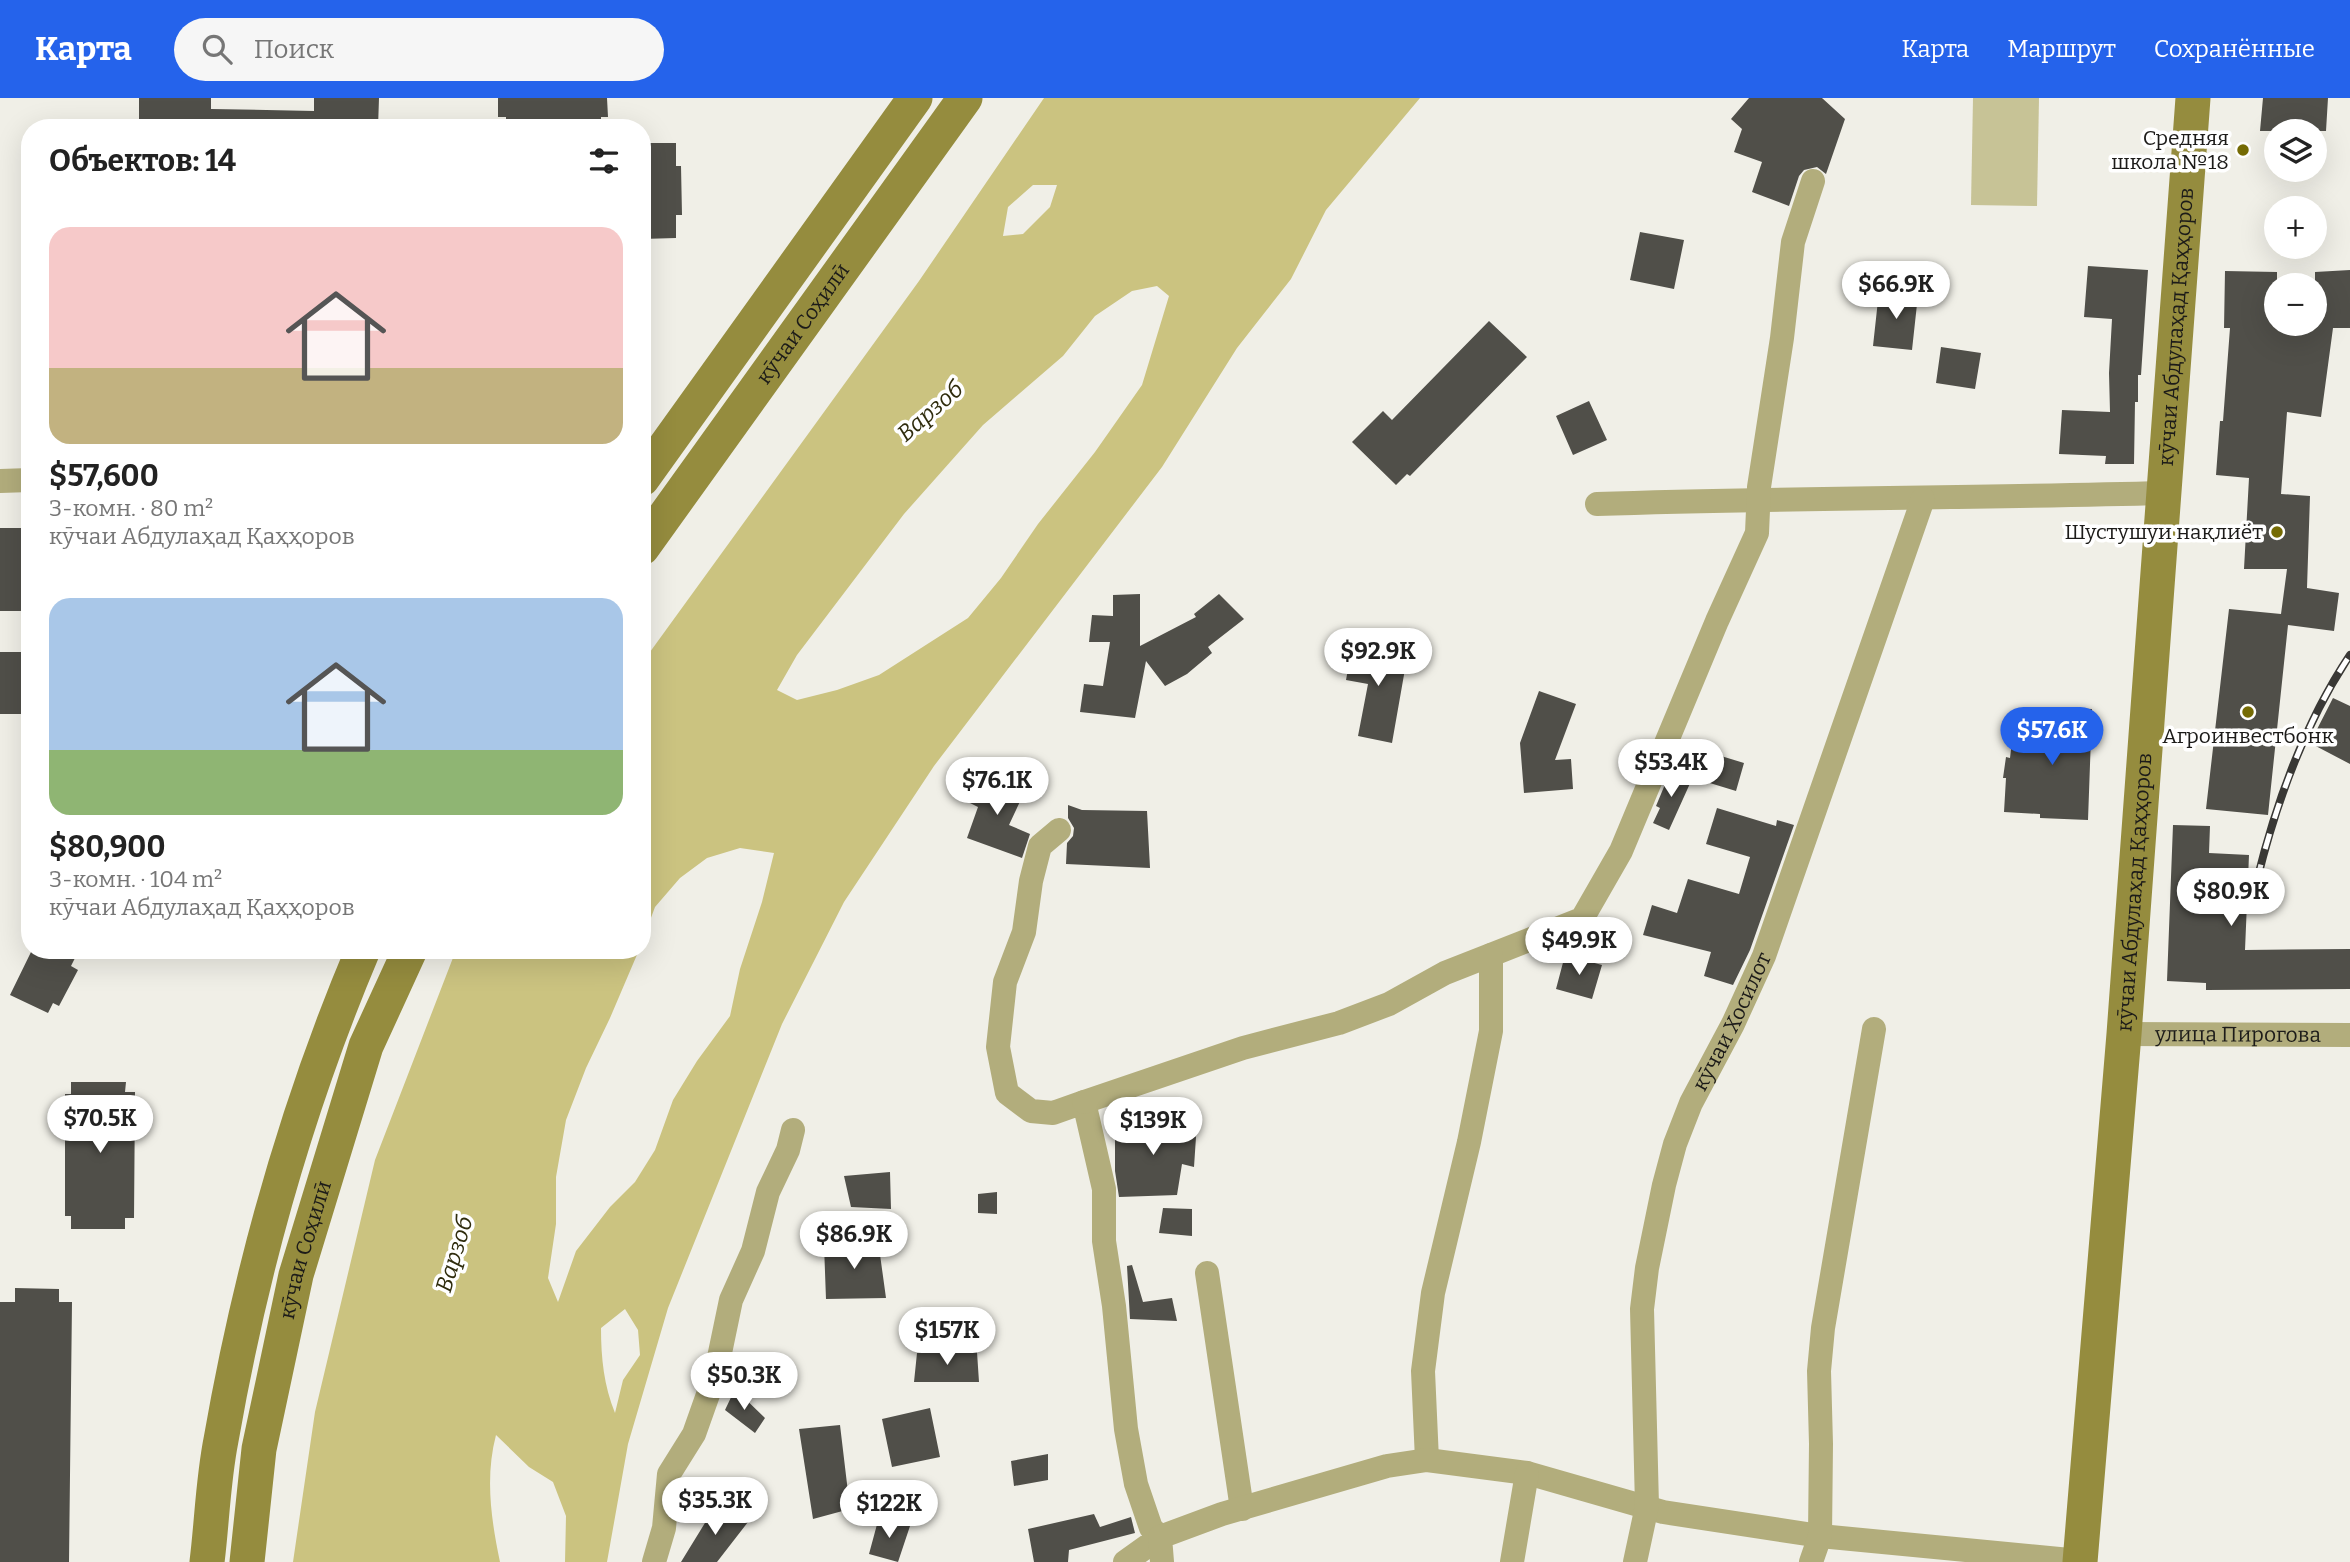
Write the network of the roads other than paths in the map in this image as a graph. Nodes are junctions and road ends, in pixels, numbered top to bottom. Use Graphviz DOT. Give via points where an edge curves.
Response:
graph roads {
  1 [pos="915,98"];
  2 [pos="965,98"];
  3 [pos="2193,98"];
  4 [pos="1813,181"];
  5 [pos="651,466"];
  6 [pos="21,480"];
  7 [pos="0,481"];
  8 [pos="2164,494"];
  9 [pos="1759,499"];
  10 [pos="1923,499"];
  11 [pos="1597,504"];
  12 [pos="651,536"];
  13 [pos="1059,830"];
  14 [pos="1491,955"];
  15 [pos="359,959"];
  16 [pos="406,959"];
  17 [pos="1874,1029"];
  18 [pos="2124,1034"];
  19 [pos="2350,1035"];
  20 [pos="1084,1102"];
  21 [pos="793,1130"];
  22 [pos="1208,1273"];
  23 [pos="1427,1461"];
  24 [pos="1527,1473"];
  25 [pos="1647,1506"];
  26 [pos="1242,1509"];
  27 [pos="1820,1536"];
  28 [pos="1160,1537"];
  29 [pos="2080,1561"];
  30 [pos="207,1562"];
  31 [pos="247,1562"];
  32 [pos="654,1562"];
  33 [pos="1125,1562"];
  34 [pos="1162,1562"];
  35 [pos="1512,1562"];
  36 [pos="1635,1562"];
  37 [pos="1811,1562"];
  1 -- 5 [label="main road, кӯчаи Соҳилӣ"];
  2 -- 12 [label="main road, кӯчаи Соҳилӣ"];
  3 -- 8 [label="main road, кӯчаи Абдулаҳад Қаҳҳоров"];
  4 -- 9 [label="street" via="1793,242"];
  6 -- 7 [label="street"];
  8 -- 10 [label="street"];
  8 -- 18 [label="main road, кӯчаи Абдулаҳад Қаҳҳоров"];
  9 -- 10 [label="street"];
  9 -- 11 [label="street"];
  9 -- 14 [label="street" via="1758,533 1621,851 1582,919"];
  10 -- 25 [label="street, кӯчаи Хосилот" via="1764,956 1675,1144 1642,1309"];
  13 -- 20 [label="street" via="1040,846 1024,932 1005,982 998,1047 1007,1093 1031,1111 1054,1113"];
  14 -- 20 [label="street" via="1339,1023 1243,1048"];
  14 -- 23 [label="street" via="1491,1031 1433,1293 1423,1371"];
  15 -- 30 [label="main road, кӯчаи Соҳилӣ" via="331,1027 261,1250 220,1442"];
  16 -- 31 [label="main road, кӯчаи Соҳилӣ" via="366,1046 296,1275 259,1449"];
  17 -- 27 [label="street" via="1823,1328"];
  18 -- 19 [label="street, улица Пирогова"];
  18 -- 29 [label="main road, кӯчаи Абдулаҳад Қаҳҳоров"];
  20 -- 28 [label="street" via="1104,1189 1104,1241 1126,1429 1136,1484 1151,1528"];
  21 -- 32 [label="street" via="768,1192 754,1251 731,1300 716,1372 694,1434 669,1474 664,1528"];
  22 -- 26 [label="street"];
  23 -- 24 [label="street"];
  23 -- 26 [label="street" via="1387,1466"];
  24 -- 25 [label="street"];
  24 -- 35 [label="street"];
  25 -- 27 [label="street" via="1663,1513"];
  25 -- 36 [label="street, кӯчаи Хосилот"];
  26 -- 28 [label="street"];
  27 -- 29 [label="street"];
  27 -- 37 [label="street"];
  28 -- 33 [label="street"];
  28 -- 34 [label="street"];
}
